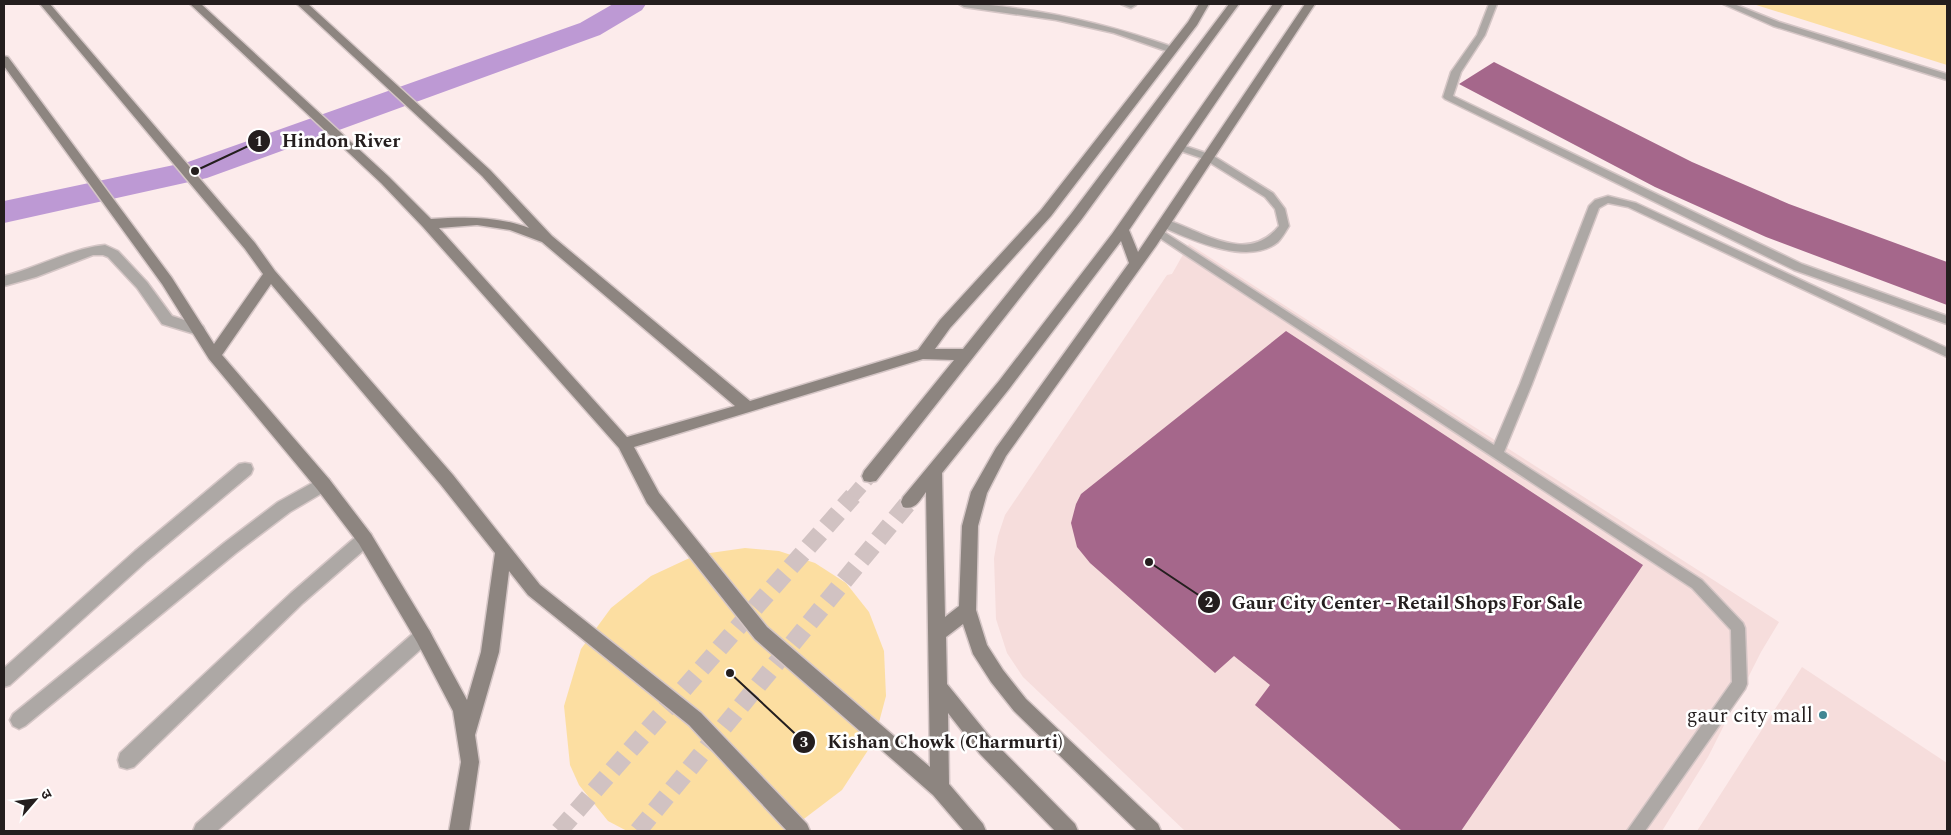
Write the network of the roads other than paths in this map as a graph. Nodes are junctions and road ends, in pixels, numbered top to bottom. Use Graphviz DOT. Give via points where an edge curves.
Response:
graph roads {
  1 [pos="195,4"];
  2 [pos="302,4"];
  3 [pos="964,4"];
  4 [pos="1204,4"];
  5 [pos="1234,4"];
  6 [pos="1278,4"];
  7 [pos="1310,4"];
  8 [pos="1493,4"];
  9 [pos="1728,4"];
  10 [pos="47,7"];
  11 [pos="1172,50"];
  12 [pos="4,59"];
  13 [pos="1947,77"];
  14 [pos="1179,147"];
  15 [pos="1208,157"];
  16 [pos="428,224"];
  17 [pos="1161,228"];
  18 [pos="1122,229"];
  19 [pos="547,239"];
  20 [pos="1136,263"];
  21 [pos="270,274"];
  22 [pos="4,281"];
  23 [pos="1947,320"];
  24 [pos="198,330"];
  25 [pos="1947,352"];
  26 [pos="923,354"];
  27 [pos="968,355"];
  28 [pos="214,356"];
  29 [pos="748,408"];
  30 [pos="624,444"];
  31 [pos="1496,454"];
  32 [pos="244,469"];
  33 [pos="934,471"];
  34 [pos="870,476"];
  35 [pos="323,484"];
  36 [pos="908,502"];
  37 [pos="365,539"];
  38 [pos="503,551"];
  39 [pos="967,610"];
  40 [pos="937,634"];
  41 [pos="423,636"];
  42 [pos="4,679"];
  43 [pos="938,687"];
  44 [pos="19,720"];
  45 [pos="466,735"];
  46 [pos="127,760"];
  47 [pos="940,788"];
  48 [pos="203,831"];
  49 [pos="459,831"];
  50 [pos="800,831"];
  51 [pos="976,831"];
  52 [pos="1068,831"];
  53 [pos="1151,831"];
  54 [pos="1635,831"];
  1 -- 16 [label="street"];
  2 -- 19 [label="street" via="460,148"];
  3 -- 11 [label="street" via="1058,14 1117,30"];
  4 -- 11 [label="street"];
  5 -- 27 [label="street" via="1076,217"];
  6 -- 14 [label="street"];
  7 -- 15 [label="street"];
  8 -- 23 [label="lane" via="1481,35 1456,72 1448,97 1798,267"];
  9 -- 13 [label="lane" via="1776,24"];
  10 -- 21 [label="street" via="250,246"];
  11 -- 26 [label="street" via="1046,214 945,324"];
  12 -- 24 [label="street" via="167,281"];
  14 -- 15 [label="lane"];
  14 -- 18 [label="street"];
  15 -- 17 [label="street"];
  15 -- 17 [label="lane" via="1277,202 1284,219 1280,234 1267,245 1245,248"];
  16 -- 19 [label="street" via="478,221 512,226"];
  16 -- 30 [label="street"];
  17 -- 20 [label="street"];
  17 -- 31 [label="lane"];
  18 -- 20 [label="street"];
  18 -- 33 [label="street" via="1004,385"];
  19 -- 29 [label="street"];
  20 -- 39 [label="street" via="1001,452 979,492 970,526"];
  21 -- 28 [label="street"];
  21 -- 38 [label="street" via="447,480"];
  22 -- 24 [label="street" via="32,274 92,250 106,250 142,285 167,320"];
  24 -- 28 [label="street"];
  25 -- 31 [label="lane" via="1632,205 1611,199 1601,200 1594,206"];
  26 -- 27 [label="street"];
  26 -- 29 [label="street"];
  27 -- 34 [label="street"];
  28 -- 35 [label="street"];
  29 -- 30 [label="street"];
  30 -- 47 [label="street" via="653,498 761,633"];
  31 -- 54 [label="lane" via="1697,584 1738,628 1740,684"];
  32 -- 42 [label="street"];
  33 -- 36 [label="street"];
  33 -- 40 [label="street"];
  35 -- 37 [label="street"];
  35 -- 44 [label="street" via="284,507 230,548"];
  37 -- 41 [label="street"];
  37 -- 46 [label="street" via="297,598"];
  38 -- 45 [label="street" via="490,652"];
  38 -- 50 [label="street" via="534,590 695,719"];
  39 -- 40 [label="street"];
  39 -- 53 [label="street" via="979,648 1020,705"];
  40 -- 43 [label="street"];
  41 -- 45 [label="street" via="462,709"];
  41 -- 48 [label="street"];
  43 -- 47 [label="street"];
  43 -- 52 [label="street" via="987,748"];
  45 -- 49 [label="street" via="470,762"];
  47 -- 51 [label="street"];
}
